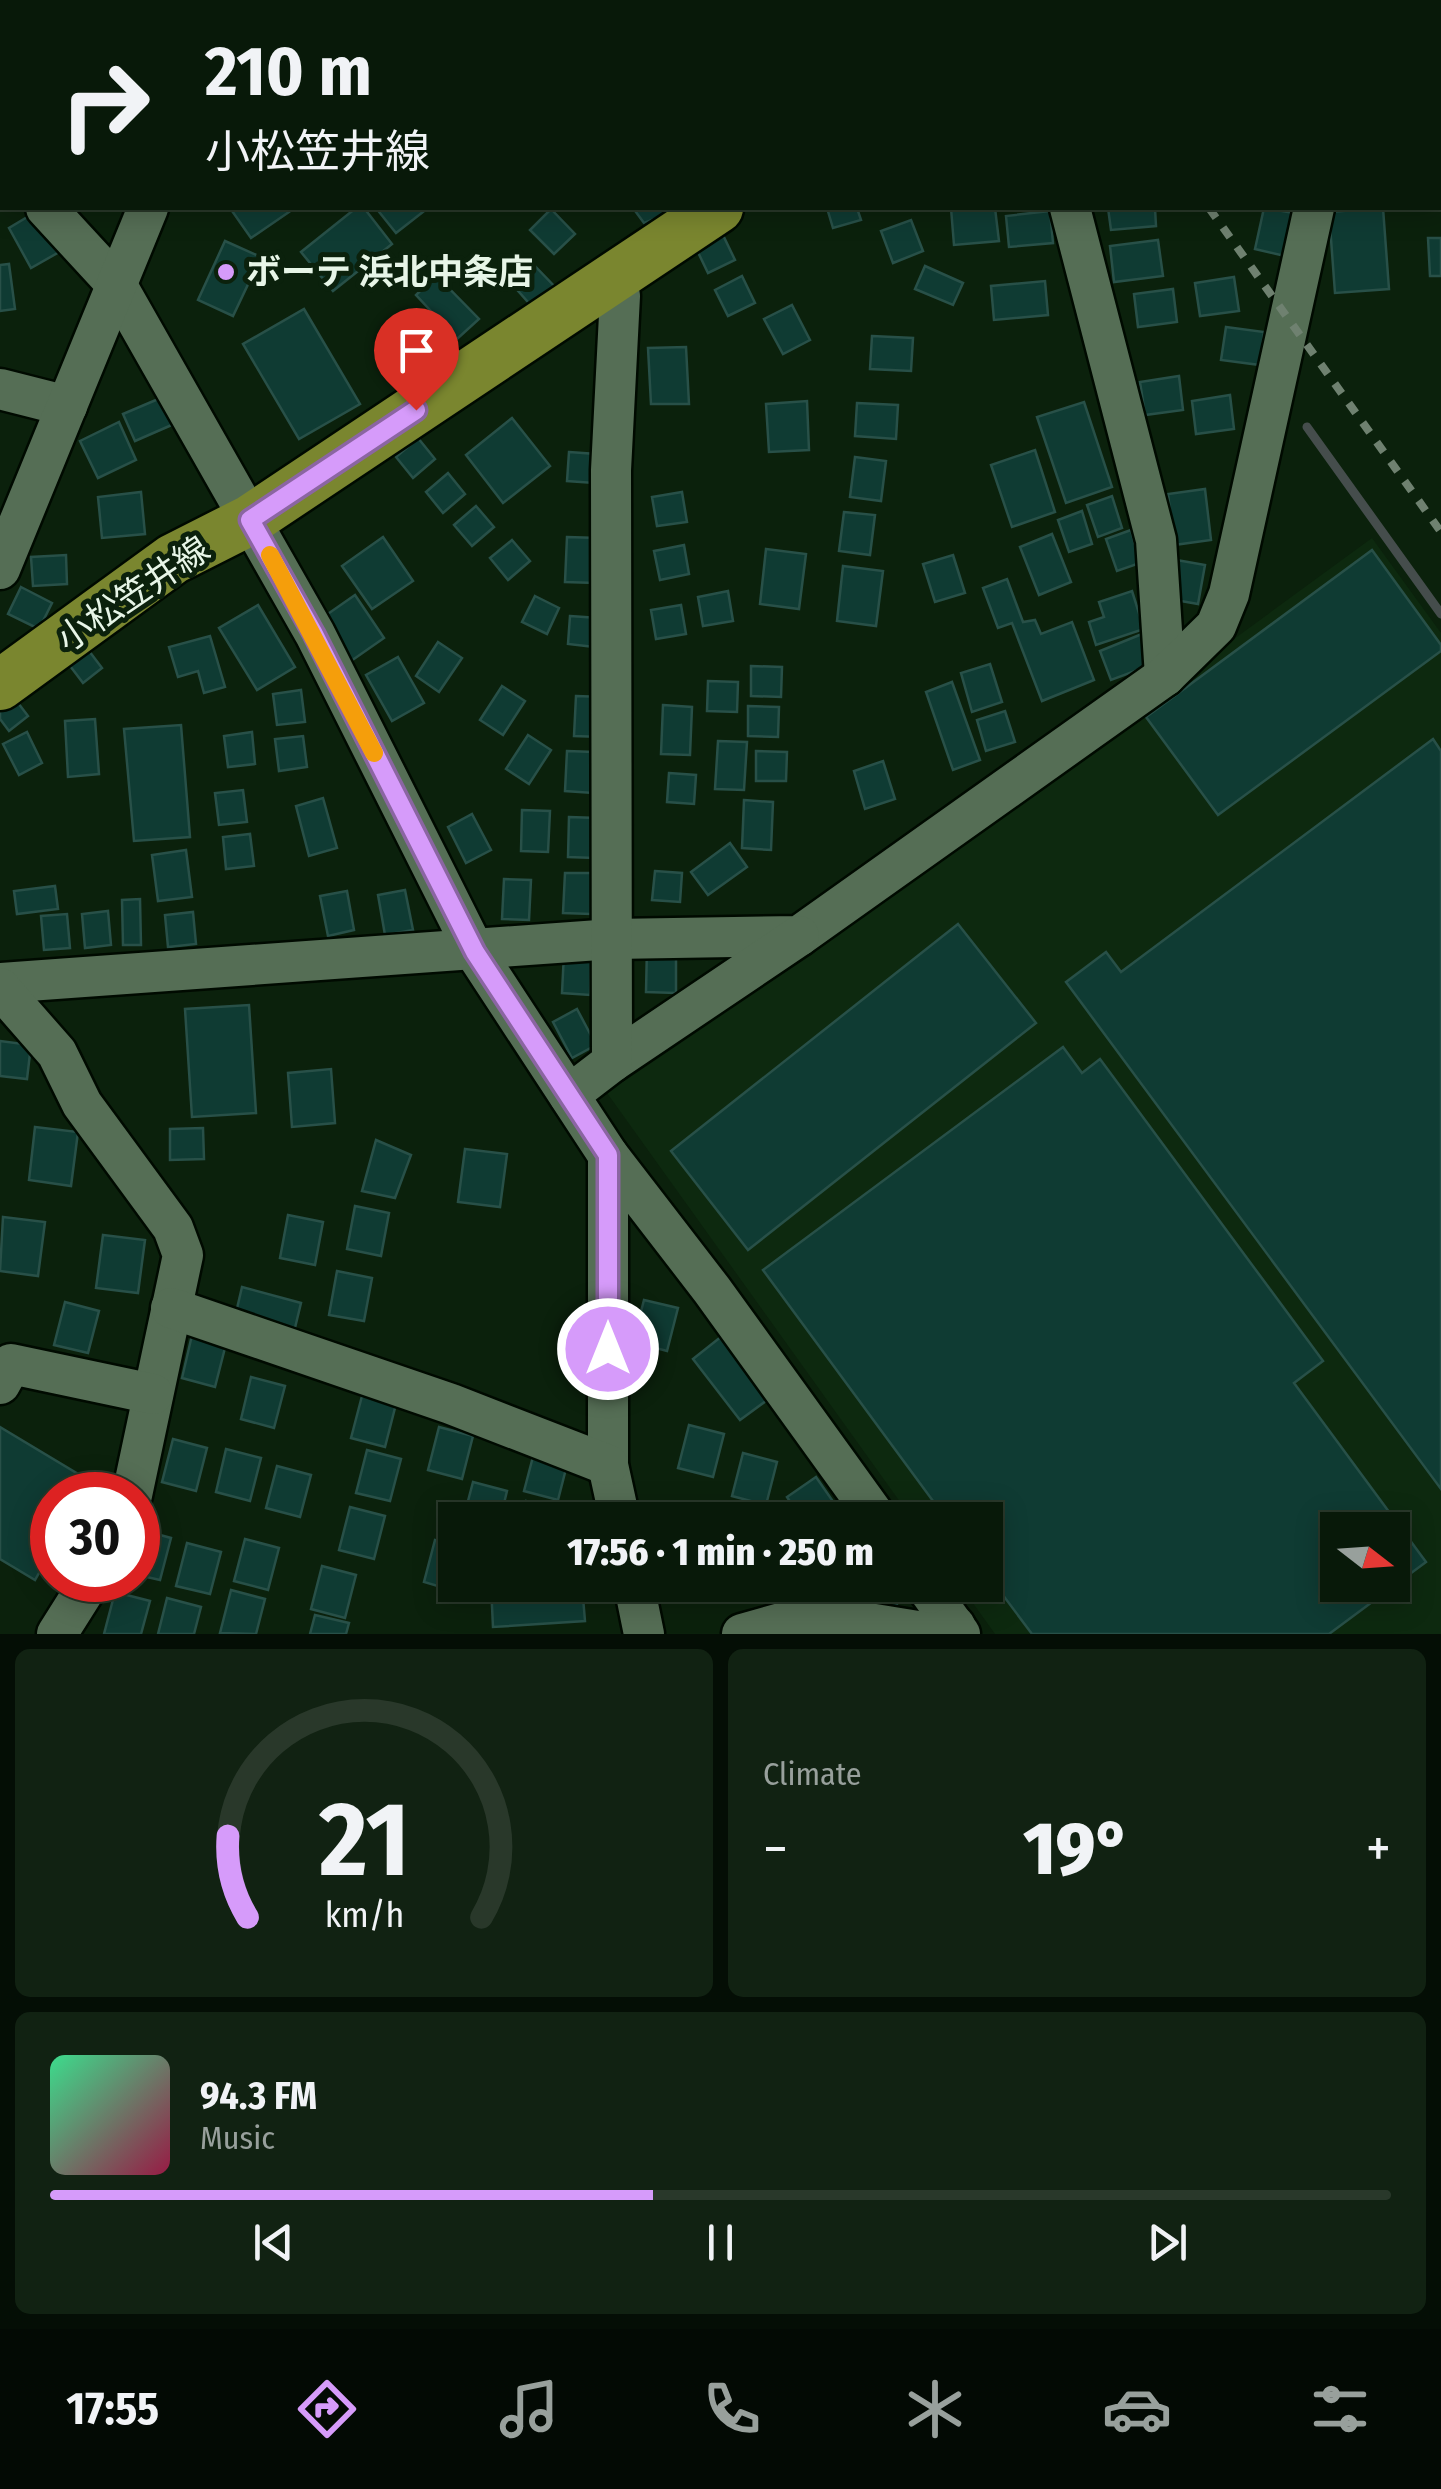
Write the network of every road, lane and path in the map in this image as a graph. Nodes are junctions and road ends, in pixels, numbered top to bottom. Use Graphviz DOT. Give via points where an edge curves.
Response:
graph roads {
  1 [pos="48,210"];
  2 [pos="147,210"];
  3 [pos="715,210"];
  4 [pos="1071,210"];
  5 [pos="1314,210"];
  6 [pos="616,278"];
  7 [pos="116,284"];
  8 [pos="0,389"];
  9 [pos="66,406"];
  10 [pos="250,520"];
  11 [pos="0,569"];
  12 [pos="1165,676"];
  13 [pos="0,685"];
  14 [pos="799,936"];
  15 [pos="613,939"];
  16 [pos="475,952"];
  17 [pos="0,985"];
  18 [pos="612,1062"];
  19 [pos="569,1095"];
  20 [pos="608,1155"];
  21 [pos="171,1308"];
  22 [pos="0,1384"];
  23 [pos="154,1394"];
  24 [pos="608,1465"];
  25 [pos="137,1472"];
  26 [pos="616,1502"];
  27 [pos="865,1502"];
  28 [pos="77,1602"];
  29 [pos="637,1602"];
  30 [pos="937,1602"];
  31 [pos="957,1630"];
  32 [pos="57,1634"];
  33 [pos="644,1634"];
  34 [pos="742,1634"];
  1 -- 7 [label="street"];
  2 -- 7 [label="street"];
  3 -- 6 [label="main road, 小松笠井線"];
  4 -- 12 [label="street" via="1156,540"];
  5 -- 12 [label="street" via="1229,594 1216,626"];
  6 -- 10 [label="main road, 小松笠井線"];
  6 -- 15 [label="street"];
  7 -- 9 [label="street"];
  7 -- 10 [label="street"];
  8 -- 9 [label="street"];
  9 -- 11 [label="street"];
  10 -- 13 [label="main road, 小松笠井線" via="173,559"];
  10 -- 16 [label="street"];
  12 -- 14 [label="street"];
  14 -- 15 [label="street"];
  14 -- 18 [label="street"];
  15 -- 16 [label="street"];
  15 -- 18 [label="street"];
  16 -- 17 [label="street"];
  16 -- 19 [label="street"];
  17 -- 21 [label="street" via="57,1054 82,1104 173,1228 183,1256"];
  18 -- 19 [label="street"];
  19 -- 20 [label="street"];
  20 -- 24 [label="street"];
  20 -- 27 [label="street"];
  21 -- 23 [label="street"];
  21 -- 24 [label="street"];
  22 -- 23 [label="street" via="11,1364"];
  23 -- 25 [label="street"];
  24 -- 26 [label="street"];
  28 -- 32 [label="street"];
  29 -- 33 [label="street"];
  30 -- 31 [label="street"];
  31 -- 34 [label="street" via="936,1634 813,1614"];
}
